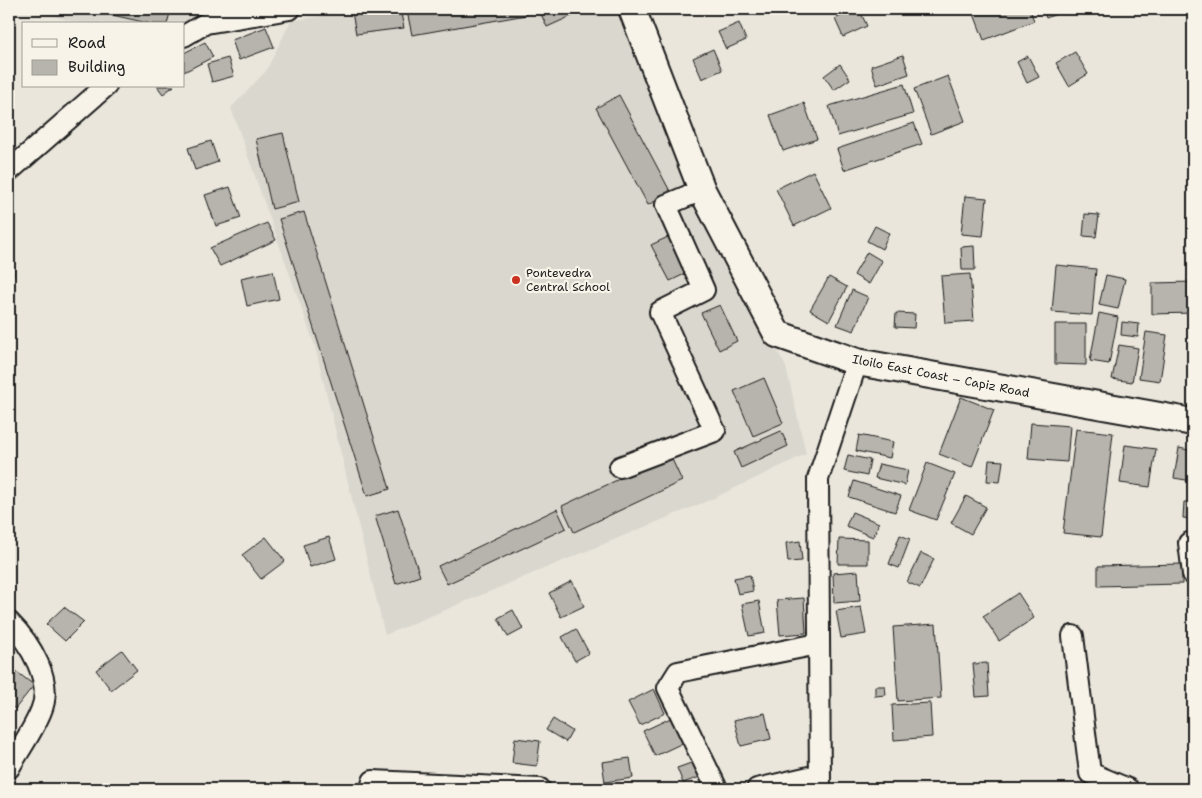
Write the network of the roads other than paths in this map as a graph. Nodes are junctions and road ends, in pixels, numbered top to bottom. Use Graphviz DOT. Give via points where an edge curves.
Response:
graph roads {
  1 [pos="290,9"];
  2 [pos="632,9"];
  3 [pos="202,16"];
  4 [pos="185,35"];
  5 [pos="104,88"];
  6 [pos="9,171"];
  7 [pos="702,190"];
  8 [pos="857,362"];
  9 [pos="1193,422"];
  10 [pos="620,466"];
  11 [pos="1193,543"];
  12 [pos="1193,574"];
  13 [pos="9,622"];
  14 [pos="1073,636"];
  15 [pos="818,644"];
  16 [pos="9,768"];
  17 [pos="819,782"];
  18 [pos="371,789"];
  19 [pos="540,789"];
  20 [pos="717,789"];
  21 [pos="757,789"];
  22 [pos="1128,789"];
  1 -- 3 [label="street"];
  2 -- 7 [label="main road, Iloilo East Coast – Capiz Road"];
  3 -- 4 [label="street"];
  5 -- 6 [label="street"];
  7 -- 8 [label="main road, Iloilo East Coast – Capiz Road" via="776,334"];
  7 -- 10 [label="street" via="666,205 704,290 660,312 715,431"];
  8 -- 9 [label="main road, Iloilo East Coast – Capiz Road"];
  8 -- 15 [label="street" via="818,480"];
  11 -- 12 [label="street" via="1189,543"];
  13 -- 16 [label="street" via="24,637 44,680 42,710"];
  14 -- 22 [label="street" via="1090,773"];
  15 -- 17 [label="street"];
  15 -- 20 [label="street" via="678,672 668,688"];
  17 -- 21 [label="street"];
  18 -- 19 [label="street" via="373,782"];
}
